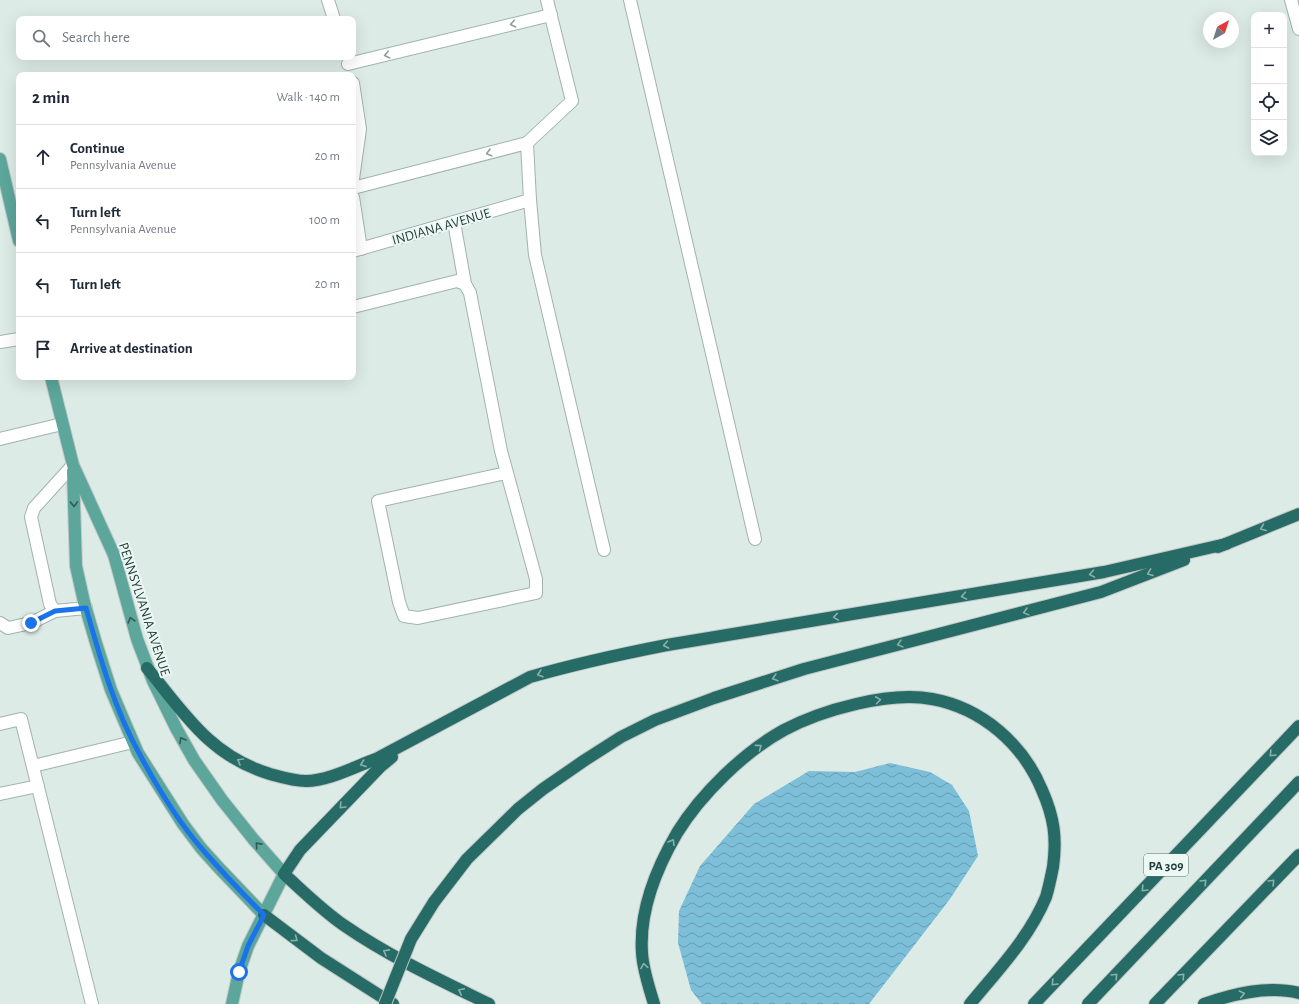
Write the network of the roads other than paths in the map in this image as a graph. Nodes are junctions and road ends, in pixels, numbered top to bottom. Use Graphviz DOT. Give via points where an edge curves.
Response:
graph roads {
  1 [pos="329,0"];
  2 [pos="547,0"];
  3 [pos="630,0"];
  4 [pos="1291,0"];
  5 [pos="551,15"];
  6 [pos="333,16"];
  7 [pos="1299,28"];
  8 [pos="349,65"];
  9 [pos="356,103"];
  10 [pos="527,143"];
  11 [pos="356,158"];
  12 [pos="0,159"];
  13 [pos="356,187"];
  14 [pos="530,200"];
  15 [pos="454,222"];
  16 [pos="16,228"];
  17 [pos="356,237"];
  18 [pos="357,250"];
  19 [pos="465,284"];
  20 [pos="356,306"];
  21 [pos="16,339"];
  22 [pos="0,342"];
  23 [pos="52,380"];
  24 [pos="62,424"];
  25 [pos="0,439"];
  26 [pos="72,465"];
  27 [pos="506,473"];
  28 [pos="1299,514"];
  29 [pos="755,539"];
  30 [pos="1226,544"];
  31 [pos="604,550"];
  32 [pos="86,608"];
  33 [pos="55,611"];
  34 [pos="0,623"];
  35 [pos="148,668"];
  36 [pos="0,724"];
  37 [pos="1299,726"];
  38 [pos="411,740"];
  39 [pos="133,742"];
  40 [pos="33,766"];
  41 [pos="1299,782"];
  42 [pos="38,786"];
  43 [pos="0,794"];
  44 [pos="1299,855"];
  45 [pos="284,874"];
  46 [pos="264,915"];
  47 [pos="1299,993"];
  48 [pos="92,1004"];
  49 [pos="232,1004"];
  50 [pos="384,1004"];
  51 [pos="393,1004"];
  52 [pos="489,1004"];
  53 [pos="654,1004"];
  54 [pos="970,1004"];
  55 [pos="1034,1004"];
  56 [pos="1088,1004"];
  57 [pos="1155,1004"];
  58 [pos="1204,1004"];
  1 -- 6 [label="street"];
  2 -- 5 [label="street"];
  3 -- 29 [label="street"];
  4 -- 7 [label="street"];
  5 -- 8 [label="street, one-way"];
  5 -- 10 [label="street" via="572,101"];
  9 -- 11 [label="street" via="360,129"];
  10 -- 13 [label="street, one-way"];
  10 -- 14 [label="street"];
  12 -- 16 [label="main road"];
  14 -- 15 [label="street, INDIANA AVENUE"];
  14 -- 31 [label="street" via="535,256"];
  15 -- 18 [label="street, INDIANA AVENUE"];
  15 -- 19 [label="street"];
  17 -- 18 [label="street"];
  19 -- 20 [label="street" via="456,281"];
  19 -- 27 [label="street" via="470,293"];
  21 -- 22 [label="street"];
  23 -- 24 [label="main road, PENNSYLVANIA AVENUE"];
  24 -- 25 [label="street"];
  24 -- 26 [label="main road, PENNSYLVANIA AVENUE"];
  26 -- 32 [label="main road, PENNSYLVANIA AVENUE, one-way" via="76,566"];
  26 -- 33 [label="street" via="34,508 31,517 50,604"];
  35 -- 26 [label="main road, PENNSYLVANIA AVENUE, one-way" via="137,639 114,555"];
  27 -- 27 [label="street" via="536,579 536,593 418,618 404,616 378,501"];
  28 -- 30 [label="highway, one-way"];
  30 -- 38 [label="highway, one-way" via="1104,572 596,659 530,677"];
  30 -- 50 [label="highway, one-way, bridge" via="1101,592 804,669 714,698 655,720 621,737 584,760 518,809 467,859 434,902 411,939"];
  32 -- 33 [label="street"];
  32 -- 39 [label="main road, PENNSYLVANIA AVENUE" via="111,690"];
  33 -- 34 [label="street" via="31,623 8,628"];
  38 -- 35 [label="highway, one-way" via="336,776 307,781 276,776 245,765 216,747 189,720"];
  45 -- 35 [label="main road, PENNSYLVANIA AVENUE, one-way" via="222,800 194,760"];
  36 -- 40 [label="street" via="21,719"];
  37 -- 55 [label="highway, PA 309, one-way"];
  38 -- 45 [label="highway, one-way" via="380,767 300,850"];
  39 -- 40 [label="street"];
  39 -- 46 [label="main road, PENNSYLVANIA AVENUE" via="154,779 201,848"];
  40 -- 42 [label="street"];
  56 -- 41 [label="highway, PA 309, one-way"];
  42 -- 43 [label="street"];
  42 -- 48 [label="street"];
  57 -- 44 [label="highway, one-way"];
  45 -- 46 [label="main road"];
  52 -- 45 [label="highway, one-way" via="381,949 343,925"];
  46 -- 49 [label="main road" via="248,946"];
  46 -- 51 [label="highway, one-way" via="321,958"];
  58 -- 47 [label="highway, one-way" via="1258,991"];
  53 -- 54 [label="highway, one-way" via="645,976 642,953 644,916 652,882 666,851 701,800 734,767 784,730 839,708 909,697 931,699 960,707 1000,731 1022,754 1038,778 1055,831 1051,879 1031,927"];
}
